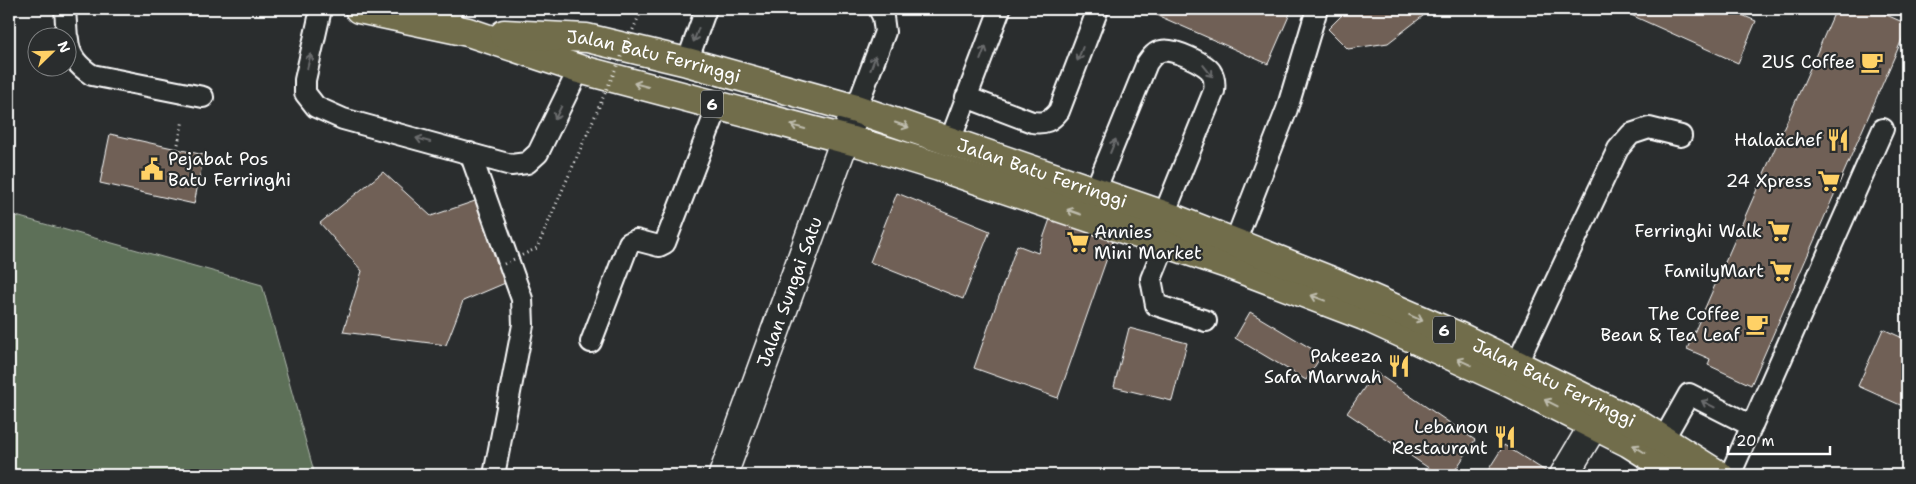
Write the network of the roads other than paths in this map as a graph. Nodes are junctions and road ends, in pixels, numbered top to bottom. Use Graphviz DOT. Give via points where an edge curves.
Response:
graph roads {
  1 [pos="64,9"];
  2 [pos="321,9"];
  3 [pos="360,9"];
  4 [pos="706,9"];
  5 [pos="879,9"];
  6 [pos="1000,9"];
  7 [pos="1098,9"];
  8 [pos="1317,9"];
  9 [pos="456,23"];
  10 [pos="66,28"];
  11 [pos="686,62"];
  12 [pos="78,65"];
  13 [pos="579,69"];
  14 [pos="203,97"];
  15 [pos="966,97"];
  16 [pos="718,106"];
  17 [pos="856,109"];
  18 [pos="1883,129"];
  19 [pos="1681,136"];
  20 [pos="845,139"];
  21 [pos="950,141"];
  22 [pos="470,153"];
  23 [pos="1095,191"];
  24 [pos="1165,229"];
  25 [pos="1231,253"];
  26 [pos="1206,321"];
  27 [pos="591,342"];
  28 [pos="1512,373"];
  29 [pos="1599,416"];
  30 [pos="1752,426"];
  31 [pos="1663,440"];
  32 [pos="494,475"];
  33 [pos="723,475"];
  34 [pos="1564,475"];
  35 [pos="1680,475"];
  36 [pos="1719,475"];
  37 [pos="1730,475"];
  1 -- 10 [label="lane"];
  22 -- 2 [label="lane, one-way" via="343,119 316,107 305,93 305,80"];
  3 -- 9 [label="main road, Jalan Batu Ferringgi / 6"];
  4 -- 11 [label="lane, one-way"];
  17 -- 5 [label="lane, one-way" via="885,32"];
  15 -- 6 [label="lane, one-way"];
  7 -- 15 [label="lane, one-way" via="1059,111 1052,119 1043,123 1032,122"];
  8 -- 25 [label="lane" via="1287,110"];
  9 -- 11 [label="main road, Jalan Batu Ferringgi / 6" via="587,38"];
  9 -- 13 [label="main road, Jalan Batu Ferringgi / 6"];
  11 -- 17 [label="main road, Jalan Batu Ferringgi / 6"];
  12 -- 14 [label="lane" via="92,75"];
  16 -- 13 [label="main road, Jalan Batu Ferringgi / 6, one-way"];
  13 -- 22 [label="lane, one-way" via="538,153 527,163 510,165"];
  15 -- 21 [label="lane"];
  20 -- 16 [label="main road, Jalan Batu Ferringgi / 6, one-way"];
  16 -- 27 [label="lane" via="665,243 659,246 636,240 629,243"];
  17 -- 20 [label="street, Jalan Sungai Satu"];
  17 -- 21 [label="main road, Jalan Batu Ferringgi / 6, one-way"];
  18 -- 30 [label="lane"];
  19 -- 28 [label="lane" via="1649,128 1631,134 1618,149"];
  24 -- 20 [label="main road, Jalan Batu Ferringgi / 6, one-way"];
  20 -- 33 [label="street, Jalan Sungai Satu"];
  21 -- 23 [label="main road, Jalan Batu Ferringgi / 6"];
  22 -- 32 [label="lane" via="522,299 523,325"];
  23 -- 24 [label="main road, Jalan Batu Ferringgi / 6"];
  23 -- 24 [label="lane, one-way" via="1153,54 1173,51 1202,64 1211,70 1214,90"];
  24 -- 25 [label="main road, Jalan Batu Ferringgi / 6"];
  24 -- 26 [label="lane" via="1151,279 1156,305"];
  25 -- 28 [label="main road, Jalan Batu Ferringgi / 6" via="1368,307"];
  28 -- 29 [label="main road, Jalan Batu Ferringgi / 6"];
  29 -- 31 [label="main road, Jalan Batu Ferringgi / 6" via="1638,424"];
  29 -- 34 [label="street"];
  35 -- 29 [label="main road, Jalan Batu Ferringgi / 6, one-way" via="1630,443"];
  30 -- 31 [label="lane, one-way" via="1689,394"];
  30 -- 37 [label="lane"];
  31 -- 36 [label="main road, Jalan Batu Ferringgi / 6"];
}
